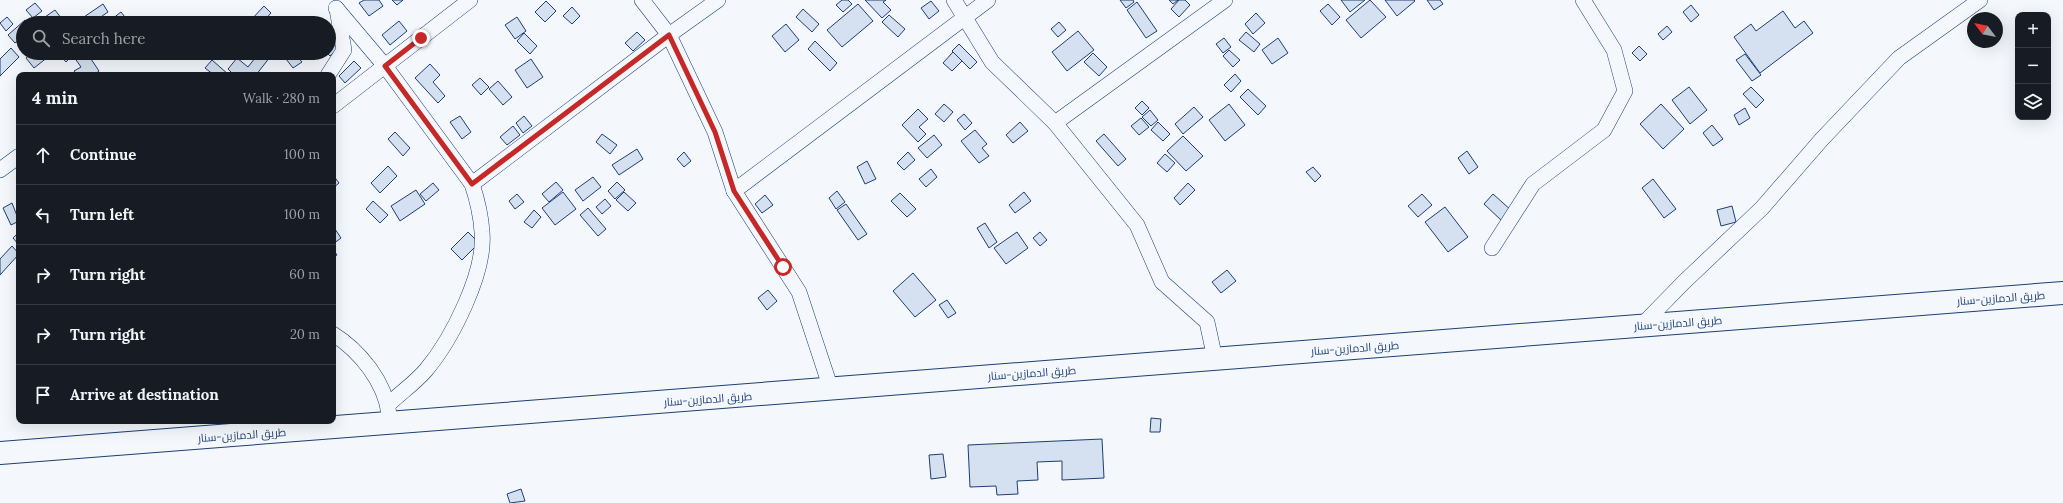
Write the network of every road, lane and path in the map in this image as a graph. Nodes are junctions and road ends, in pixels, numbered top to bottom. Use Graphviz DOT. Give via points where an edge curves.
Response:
graph roads {
  1 [pos="470,0"];
  2 [pos="642,0"];
  3 [pos="718,0"];
  4 [pos="954,0"];
  5 [pos="988,0"];
  6 [pos="1224,0"];
  7 [pos="1583,0"];
  8 [pos="1980,0"];
  9 [pos="335,4"];
  10 [pos="964,19"];
  11 [pos="669,35"];
  12 [pos="385,66"];
  13 [pos="330,72"];
  14 [pos="336,104"];
  15 [pos="1055,123"];
  16 [pos="16,158"];
  17 [pos="0,170"];
  18 [pos="472,184"];
  19 [pos="734,191"];
  20 [pos="1492,248"];
  21 [pos="2063,293"];
  22 [pos="1642,325"];
  23 [pos="336,337"];
  24 [pos="1215,359"];
  25 [pos="830,389"];
  26 [pos="389,414"];
  27 [pos="336,419"];
  28 [pos="292,424"];
  29 [pos="0,454"];
  1 -- 12 [label="street"];
  2 -- 11 [label="street"];
  3 -- 11 [label="street"];
  4 -- 10 [label="street"];
  5 -- 10 [label="street"];
  6 -- 15 [label="street"];
  7 -- 20 [label="street" via="1614,50 1625,90 1604,130 1534,184"];
  8 -- 22 [label="street" via="1899,58 1822,139 1762,208"];
  9 -- 12 [label="street"];
  9 -- 13 [label="street" via="344,50"];
  10 -- 15 [label="street" via="992,62"];
  10 -- 19 [label="street"];
  11 -- 18 [label="street"];
  11 -- 19 [label="street" via="715,132"];
  12 -- 14 [label="street"];
  12 -- 18 [label="street"];
  15 -- 24 [label="street" via="1137,225 1162,282 1207,322"];
  16 -- 17 [label="street"];
  18 -- 26 [label="street" via="482,233 478,272 452,332 426,370"];
  19 -- 25 [label="street" via="799,292"];
  21 -- 22 [label="highway, طريق الدمازين-سنار"];
  22 -- 24 [label="highway, طريق الدمازين-سنار"];
  23 -- 26 [label="street" via="368,364"];
  24 -- 25 [label="highway, طريق الدمازين-سنار"];
  25 -- 26 [label="highway, طريق الدمازين-سنار"];
  26 -- 27 [label="highway, طريق الدمازين-سنار"];
  28 -- 29 [label="highway, طريق الدمازين-سنار"];
}
